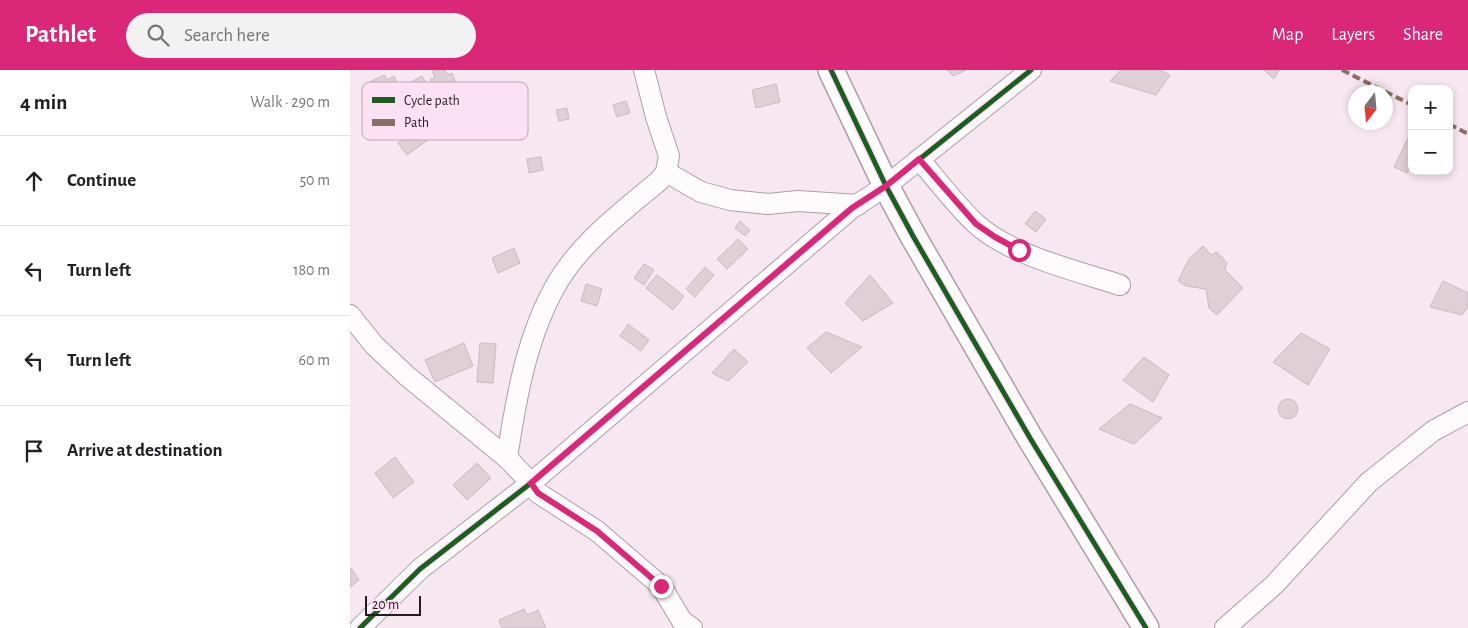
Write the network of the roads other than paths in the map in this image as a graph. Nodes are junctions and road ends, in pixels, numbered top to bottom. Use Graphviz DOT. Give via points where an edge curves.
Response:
graph roads {
  1 [pos="644,70"];
  2 [pos="831,70"];
  3 [pos="1031,70"];
  4 [pos="919,159"];
  5 [pos="666,172"];
  6 [pos="886,186"];
  7 [pos="858,205"];
  8 [pos="1120,285"];
  9 [pos="350,315"];
  10 [pos="1468,412"];
  11 [pos="507,458"];
  12 [pos="531,483"];
  13 [pos="360,628"];
  14 [pos="692,628"];
  15 [pos="1146,628"];
  16 [pos="1225,628"];
  1 -- 5 [label="street" via="669,156"];
  2 -- 6 [label="street"];
  3 -- 4 [label="street"];
  4 -- 6 [label="street"];
  4 -- 8 [label="street" via="976,224 995,237 1019,250"];
  5 -- 7 [label="street" via="701,192 730,200 768,204 798,201"];
  5 -- 11 [label="street" via="584,247 559,279 527,358"];
  6 -- 7 [label="street"];
  6 -- 15 [label="street" via="965,327"];
  7 -- 12 [label="street"];
  9 -- 11 [label="street" via="374,345 407,376"];
  10 -- 16 [label="street" via="1433,431 1369,482 1274,585"];
  11 -- 12 [label="street"];
  12 -- 13 [label="street" via="420,569"];
  12 -- 14 [label="street" via="538,493 597,531 661,586 682,621"];
}
